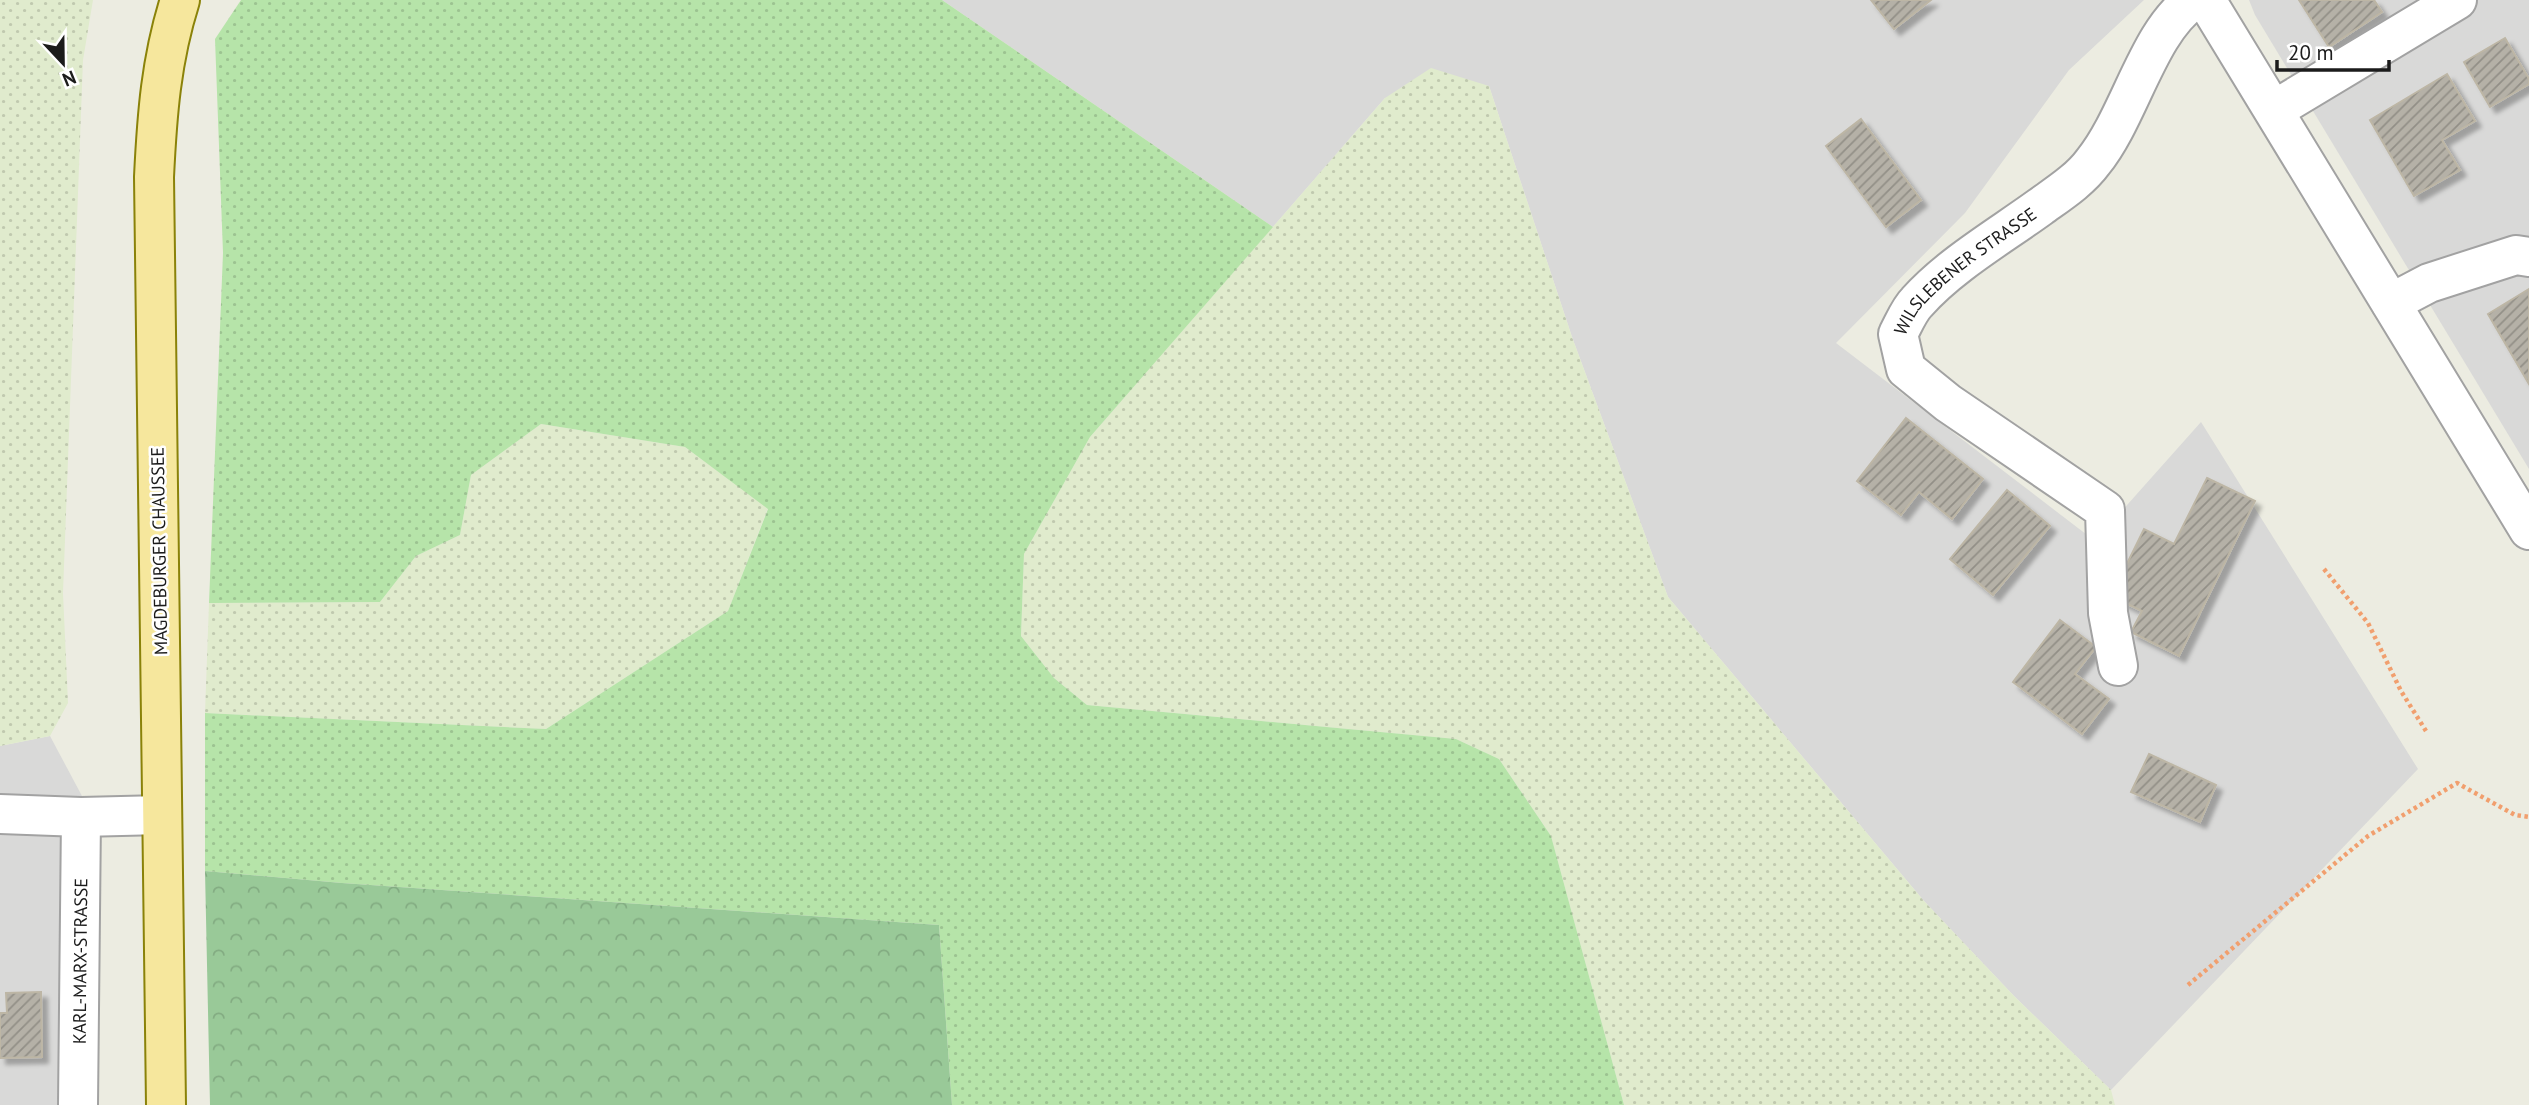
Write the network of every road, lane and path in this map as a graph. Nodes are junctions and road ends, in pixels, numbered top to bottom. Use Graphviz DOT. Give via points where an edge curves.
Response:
graph roads {
  1 [pos="180,0"];
  2 [pos="2194,0"];
  3 [pos="2206,0"];
  4 [pos="2457,0"];
  5 [pos="2274,110"];
  6 [pos="2529,257"];
  7 [pos="2391,303"];
  8 [pos="2529,530"];
  9 [pos="2324,569"];
  10 [pos="2118,666"];
  11 [pos="2426,731"];
  12 [pos="0,814"];
  13 [pos="162,816"];
  14 [pos="81,817"];
  15 [pos="2529,817"];
  16 [pos="2188,985"];
  17 [pos="78,1105"];
  18 [pos="166,1105"];
  1 -- 13 [label="main road, MAGDEBURGER CHAUSSEE" via="168,38 158,100 154,177"];
  2 -- 10 [label="street, WILSLEBENER STRASSE" via="2180,9 2161,36 2093,163 1940,280 1914,303 1898,334 1906,369 2105,510 2108,613"];
  3 -- 5 [label="street"];
  4 -- 5 [label="street"];
  5 -- 7 [label="street"];
  6 -- 7 [label="street" via="2516,255 2429,283"];
  7 -- 8 [label="street"];
  9 -- 11 [label="path" via="2368,622"];
  12 -- 14 [label="street"];
  13 -- 14 [label="street"];
  13 -- 18 [label="main road, MAGDEBURGER CHAUSSEE"];
  14 -- 17 [label="street, KARL-MARX-STRASSE"];
  15 -- 16 [label="path" via="2515,815 2457,783 2368,836"];
}
